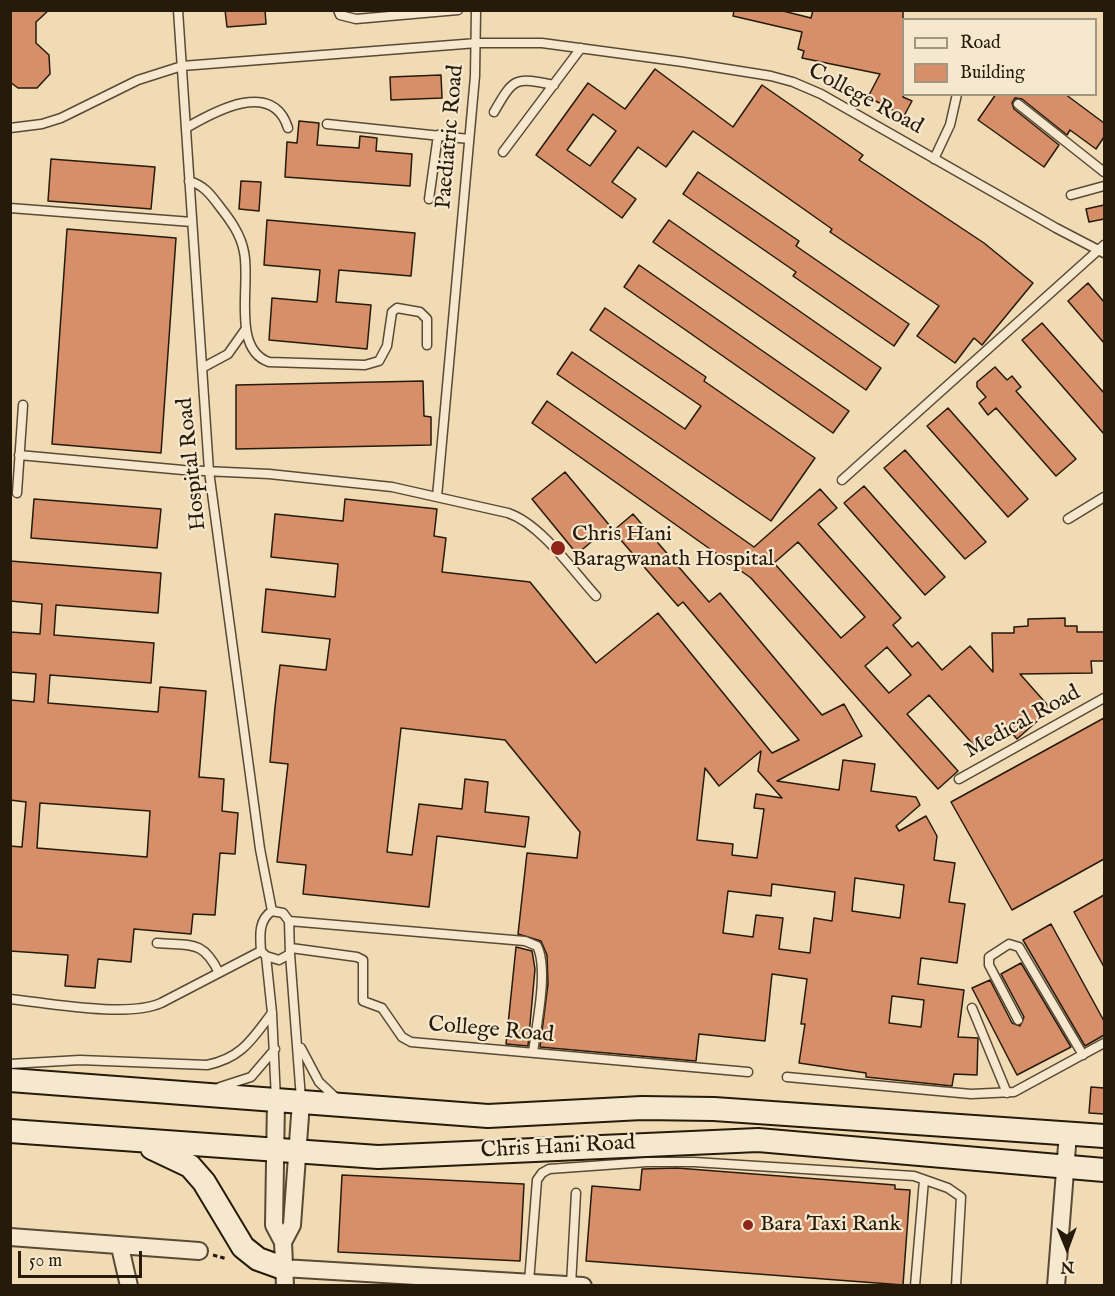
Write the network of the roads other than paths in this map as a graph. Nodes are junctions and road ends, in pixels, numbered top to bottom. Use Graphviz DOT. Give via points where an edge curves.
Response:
graph roads {
  1 [pos="178,10"];
  2 [pos="338,10"];
  3 [pos="458,10"];
  4 [pos="476,10"];
  5 [pos="477,43"];
  6 [pos="581,48"];
  7 [pos="182,66"];
  8 [pos="554,85"];
  9 [pos="957,96"];
  10 [pos="1018,104"];
  11 [pos="494,112"];
  12 [pos="327,123"];
  13 [pos="10,128"];
  14 [pos="186,128"];
  15 [pos="288,128"];
  16 [pos="438,135"];
  17 [pos="469,138"];
  18 [pos="503,152"];
  19 [pos="934,159"];
  20 [pos="1104,172"];
  21 [pos="189,181"];
  22 [pos="1104,186"];
  23 [pos="1071,195"];
  24 [pos="429,199"];
  25 [pos="10,208"];
  26 [pos="192,222"];
  27 [pos="1103,249"];
  28 [pos="245,330"];
  29 [pos="427,345"];
  30 [pos="202,368"];
  31 [pos="22,405"];
  32 [pos="19,455"];
  33 [pos="209,471"];
  34 [pos="842,480"];
  35 [pos="17,493"];
  36 [pos="437,497"];
  37 [pos="1104,497"];
  38 [pos="1068,519"];
  39 [pos="596,596"];
  40 [pos="1104,698"];
  41 [pos="958,779"];
  42 [pos="272,911"];
  43 [pos="290,921"];
  44 [pos="157,943"];
  45 [pos="290,951"];
  46 [pos="264,954"];
  47 [pos="219,973"];
  48 [pos="10,999"];
  49 [pos="972,1008"];
  50 [pos="272,1013"];
  51 [pos="1018,1020"];
  52 [pos="297,1040"];
  53 [pos="1104,1043"];
  54 [pos="275,1049"];
  55 [pos="533,1053"];
  56 [pos="1083,1055"];
  57 [pos="10,1064"];
  58 [pos="748,1072"];
  59 [pos="787,1077"];
  60 [pos="10,1080"];
  61 [pos="181,1093"];
  62 [pos="1008,1093"];
  63 [pos="276,1100"];
  64 [pos="301,1102"];
  65 [pos="348,1106"];
  66 [pos="935,1124"];
  67 [pos="10,1131"];
  68 [pos="1068,1133"];
  69 [pos="1104,1136"];
  70 [pos="134,1141"];
  71 [pos="275,1150"];
  72 [pos="297,1152"];
  73 [pos="1065,1167"];
  74 [pos="1104,1170"];
  75 [pos="924,1180"];
  76 [pos="576,1193"];
  77 [pos="10,1237"];
  78 [pos="283,1242"];
  79 [pos="120,1247"];
  80 [pos="199,1251"];
  81 [pos="284,1277"];
  82 [pos="530,1282"];
  83 [pos="572,1285"];
  84 [pos="129,1286"];
  85 [pos="583,1286"];
  86 [pos="915,1286"];
  87 [pos="956,1286"];
  88 [pos="1056,1286"];
  1 -- 7 [label="lane, Hospital Road"];
  2 -- 3 [label="lane" via="340,15 356,19"];
  4 -- 5 [label="lane"];
  5 -- 6 [label="lane, College Road" via="519,42"];
  5 -- 7 [label="lane, Paediatric Road"];
  5 -- 17 [label="lane, Paediatric Road"];
  6 -- 8 [label="lane"];
  6 -- 19 [label="lane, College Road" via="694,63 793,82"];
  7 -- 13 [label="lane, Paediatric Road" via="138,80 62,118"];
  7 -- 14 [label="lane, Hospital Road"];
  8 -- 11 [label="lane" via="517,81 508,87"];
  8 -- 18 [label="lane"];
  9 -- 19 [label="lane" via="950,125"];
  10 -- 20 [label="lane"];
  12 -- 16 [label="lane"];
  14 -- 15 [label="lane" via="214,112 248,102 276,108 284,115"];
  14 -- 21 [label="lane, Hospital Road"];
  16 -- 17 [label="lane"];
  16 -- 24 [label="lane"];
  17 -- 36 [label="lane, Paediatric Road"];
  19 -- 27 [label="lane, College Road" via="1056,228"];
  21 -- 26 [label="lane, Hospital Road"];
  21 -- 28 [label="lane" via="206,189 230,219 242,243 246,269"];
  22 -- 23 [label="lane"];
  25 -- 26 [label="lane"];
  26 -- 30 [label="lane, Hospital Road"];
  27 -- 34 [label="lane"];
  28 -- 29 [label="lane" via="256,355 269,362 365,365 384,355 392,312 397,308 420,312 427,319"];
  28 -- 30 [label="lane" via="228,354"];
  30 -- 33 [label="lane, Hospital Road"];
  31 -- 32 [label="lane"];
  32 -- 33 [label="lane"];
  32 -- 35 [label="lane"];
  33 -- 36 [label="lane" via="370,484"];
  33 -- 42 [label="lane, Hospital Road" via="260,849"];
  36 -- 39 [label="lane" via="518,517 539,533"];
  37 -- 38 [label="lane"];
  40 -- 41 [label="lane, Medical Road"];
  42 -- 43 [label="lane" via="283,913"];
  42 -- 46 [label="lane" via="262,926"];
  43 -- 45 [label="lane"];
  43 -- 55 [label="lane" via="525,941 537,946 541,960 540,992"];
  44 -- 47 [label="lane" via="201,948 210,954"];
  45 -- 46 [label="lane" via="279,960"];
  45 -- 52 [label="lane"];
  45 -- 55 [label="lane, College Road" via="363,960 363,1001 382,1008 407,1040"];
  46 -- 47 [label="lane"];
  46 -- 50 [label="lane"];
  47 -- 48 [label="lane" via="161,1004 145,1008"];
  49 -- 62 [label="lane"];
  50 -- 54 [label="lane"];
  50 -- 57 [label="lane" via="238,1054 207,1065 80,1060"];
  51 -- 56 [label="lane" via="988,965 989,957 1009,944 1019,947"];
  52 -- 64 [label="lane"];
  52 -- 65 [label="lane" via="319,1082"];
  53 -- 56 [label="lane"];
  54 -- 61 [label="lane" via="260,1070 240,1083"];
  54 -- 63 [label="lane"];
  55 -- 58 [label="lane, College Road"];
  56 -- 62 [label="lane"];
  59 -- 62 [label="lane" via="971,1094"];
  60 -- 61 [label="main road, Chris Hani Road"];
  61 -- 63 [label="main road, Chris Hani Road"];
  63 -- 64 [label="main road, Chris Hani Road"];
  63 -- 71 [label="street"];
  64 -- 65 [label="main road, Chris Hani Road"];
  64 -- 72 [label="street"];
  65 -- 66 [label="main road, Chris Hani Road" via="488,1116 714,1108"];
  66 -- 68 [label="main road, Chris Hani Road"];
  66 -- 73 [label="main road" via="1045,1144 1058,1150"];
  67 -- 70 [label="main road, Chris Hani Road"];
  68 -- 69 [label="main road, Chris Hani Road"];
  68 -- 73 [label="street"];
  70 -- 71 [label="main road, Chris Hani Road"];
  70 -- 81 [label="main road" via="190,1166 243,1247"];
  71 -- 72 [label="main road, Chris Hani Road"];
  71 -- 78 [label="street" via="274,1225"];
  72 -- 73 [label="main road, Chris Hani Road" via="378,1156 758,1140"];
  72 -- 78 [label="street" via="292,1225"];
  73 -- 74 [label="main road, Chris Hani Road"];
  73 -- 88 [label="street"];
  75 -- 82 [label="lane" via="914,1176 694,1162 549,1169 537,1180"];
  75 -- 86 [label="lane"];
  75 -- 87 [label="lane" via="961,1197"];
  76 -- 83 [label="lane"];
  77 -- 79 [label="street"];
  78 -- 81 [label="street"];
  79 -- 80 [label="street"];
  79 -- 84 [label="street"];
  81 -- 82 [label="street"];
  82 -- 83 [label="street"];
  83 -- 85 [label="street"];
}
